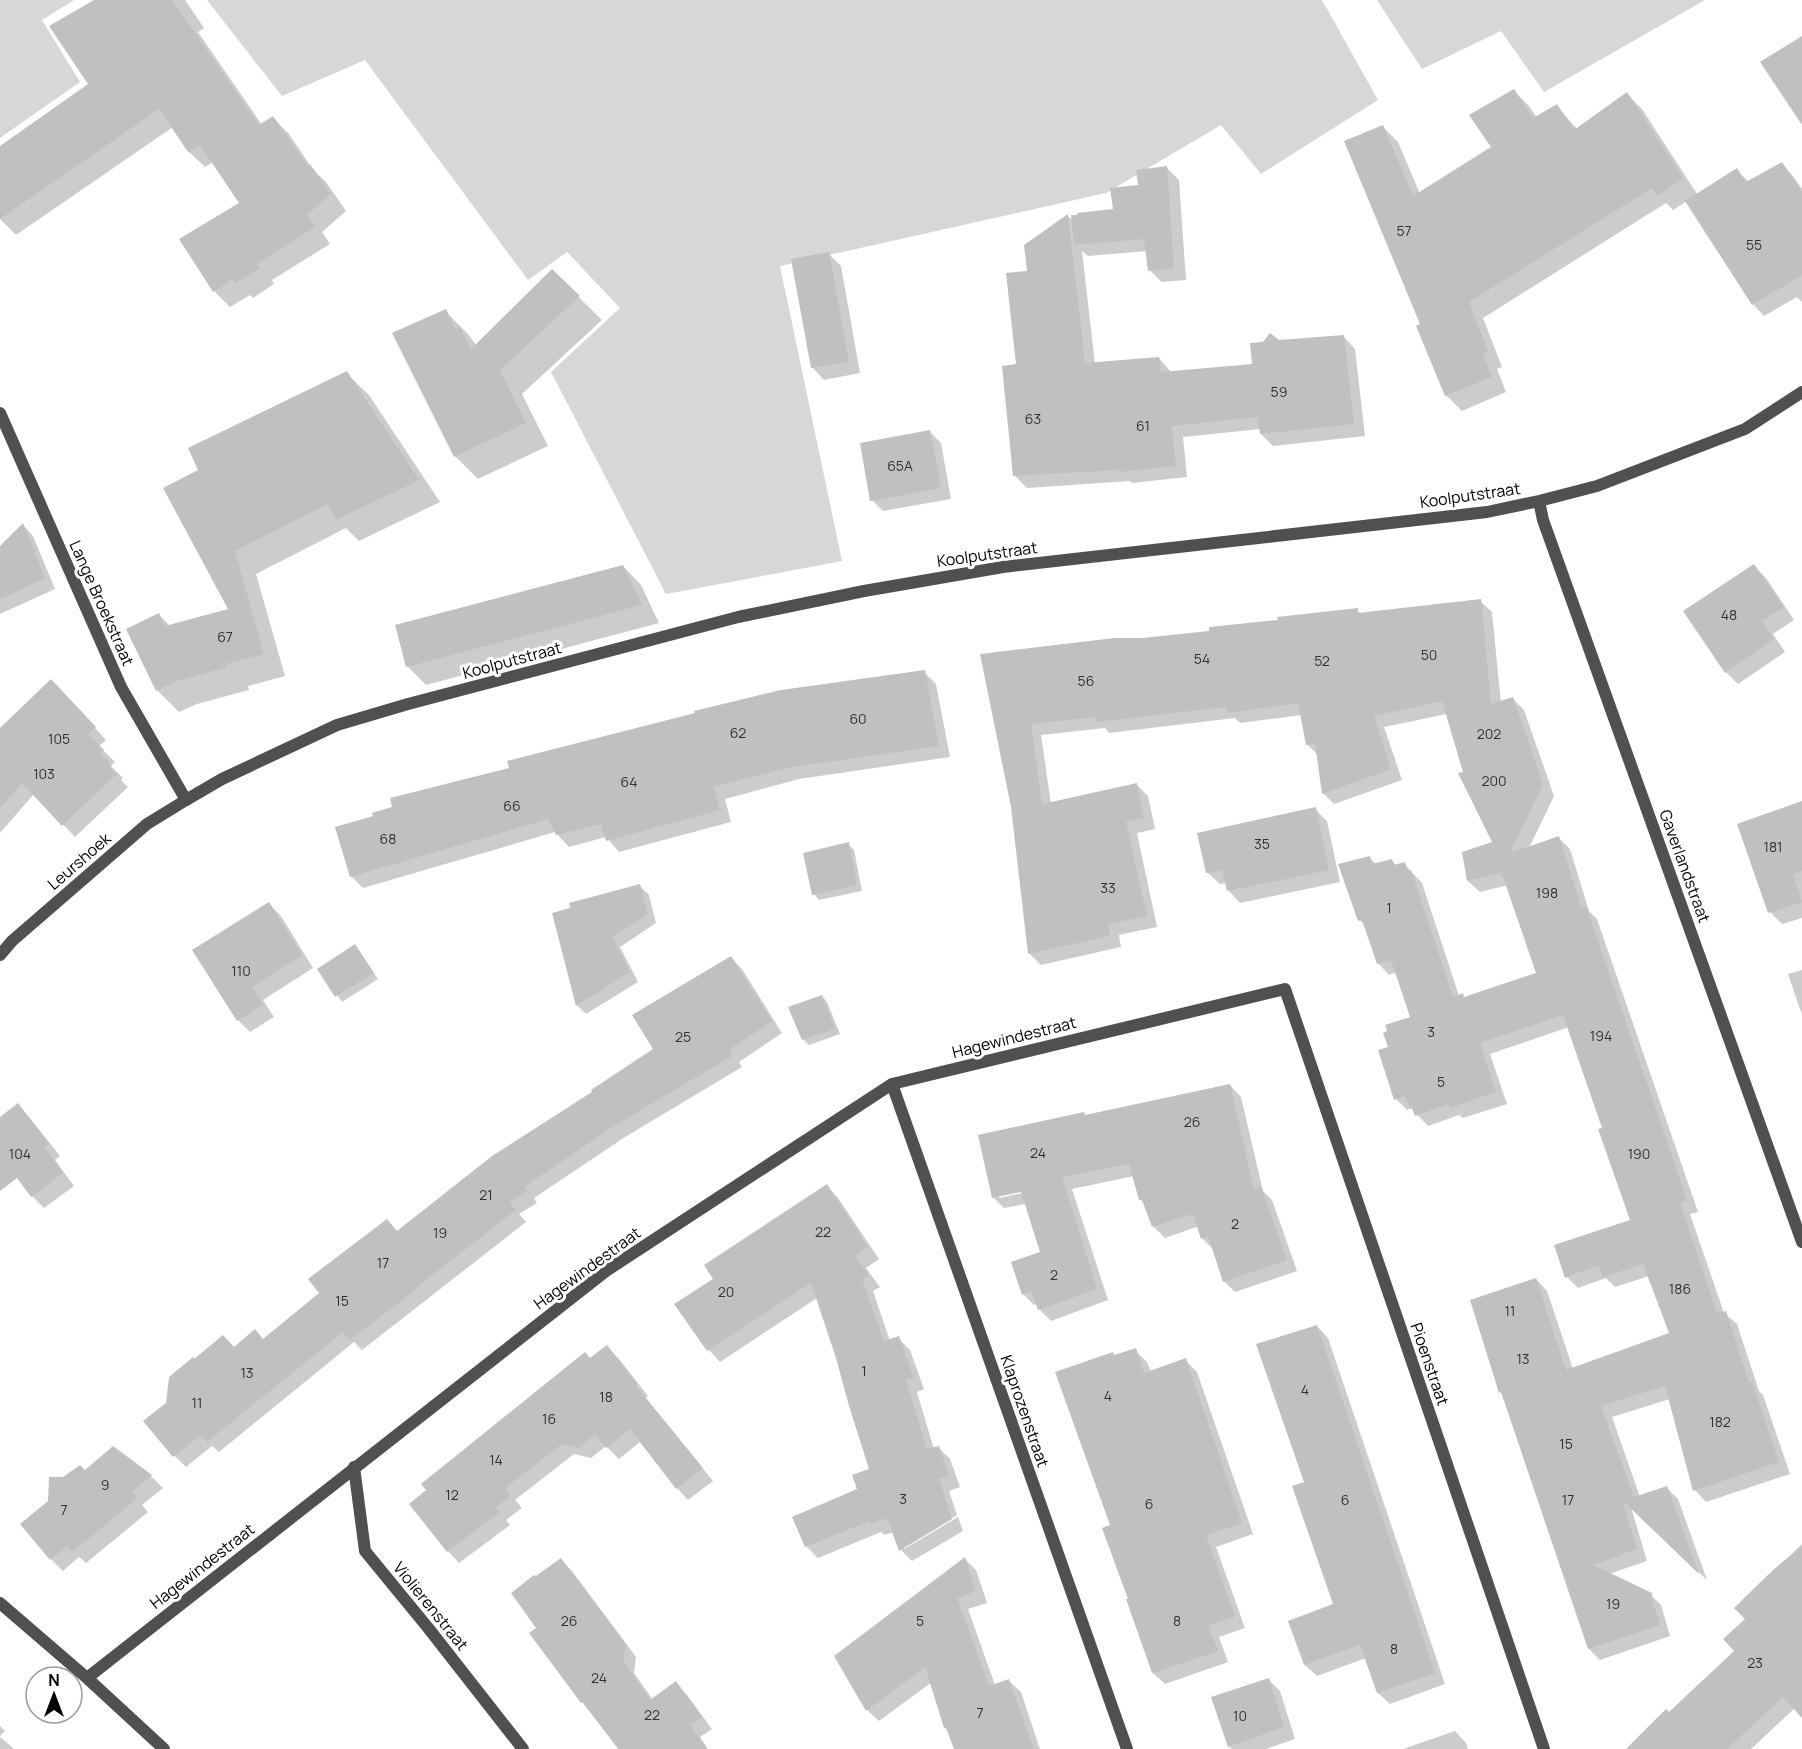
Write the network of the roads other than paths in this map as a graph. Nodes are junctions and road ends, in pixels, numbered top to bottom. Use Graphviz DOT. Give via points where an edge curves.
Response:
graph roads {
  1 [pos="1802,392"];
  2 [pos="0,413"];
  3 [pos="1539,501"];
  4 [pos="186,800"];
  5 [pos="0,955"];
  6 [pos="1285,989"];
  7 [pos="892,1084"];
  8 [pos="1802,1242"];
  9 [pos="354,1467"];
  10 [pos="0,1603"];
  11 [pos="87,1678"];
  12 [pos="164,1749"];
  13 [pos="523,1749"];
  14 [pos="1127,1749"];
  15 [pos="1544,1749"];
  1 -- 3 [label="street, Koolputstraat" via="1745,429 1597,486"];
  2 -- 4 [label="street, Lange Broekstraat" via="121,687"];
  3 -- 4 [label="street, Koolputstraat" via="1487,512 1003,567 738,617 337,725"];
  3 -- 8 [label="street, Gaverlandstraat"];
  4 -- 5 [label="street, Leurshoek" via="147,824"];
  6 -- 7 [label="street, Hagewindestraat"];
  6 -- 15 [label="street, Pioenstraat"];
  7 -- 9 [label="street, Hagewindestraat" via="606,1271"];
  7 -- 14 [label="street, Klaprozenstraat"];
  9 -- 11 [label="street, Hagewindestraat"];
  9 -- 13 [label="street, Violierenstraat" via="365,1551"];
  10 -- 11 [label="street"];
  11 -- 12 [label="street"];
}
